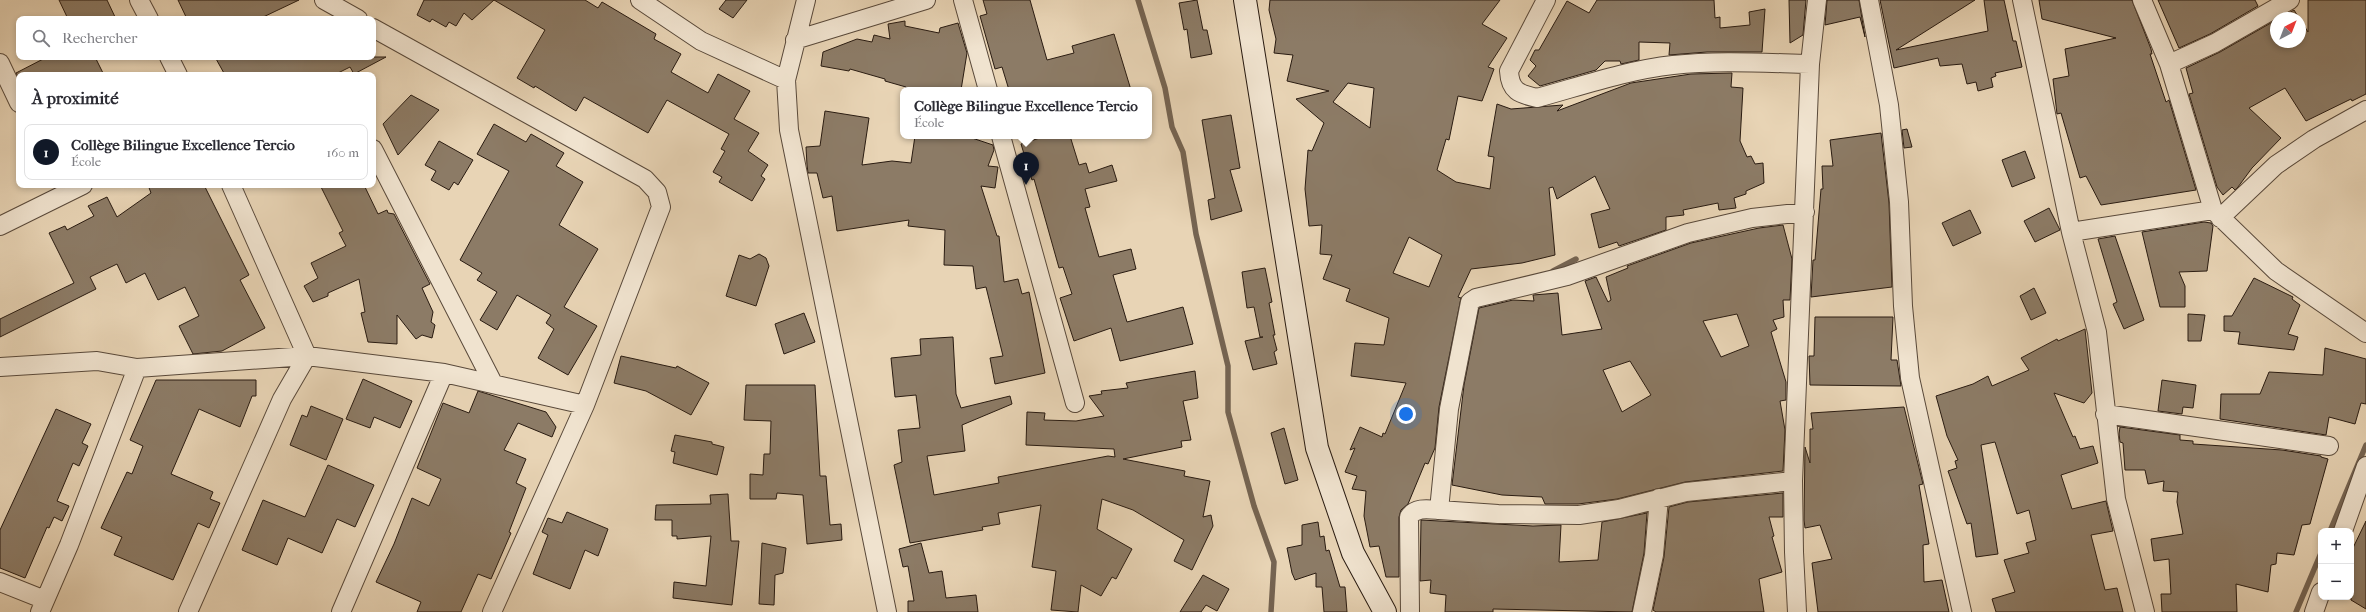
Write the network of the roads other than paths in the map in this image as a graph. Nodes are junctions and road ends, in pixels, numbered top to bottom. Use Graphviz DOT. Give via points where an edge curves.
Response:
graph roads {
  1 [pos="139,0"];
  2 [pos="324,0"];
  3 [pos="640,0"];
  4 [pos="806,0"];
  5 [pos="926,0"];
  6 [pos="963,0"];
  7 [pos="1245,0"];
  8 [pos="1546,0"];
  9 [pos="1817,0"];
  10 [pos="1869,0"];
  11 [pos="2022,0"];
  12 [pos="2142,0"];
  13 [pos="2290,0"];
  14 [pos="147,16"];
  15 [pos="353,16"];
  16 [pos="376,30"];
  17 [pos="795,40"];
  18 [pos="170,60"];
  19 [pos="0,63"];
  20 [pos="1810,64"];
  21 [pos="2169,64"];
  22 [pos="176,72"];
  23 [pos="786,80"];
  24 [pos="987,87"];
  25 [pos="16,97"];
  26 [pos="2366,110"];
  27 [pos="1001,139"];
  28 [pos="376,155"];
  29 [pos="232,188"];
  30 [pos="60,190"];
  31 [pos="1804,212"];
  32 [pos="2216,214"];
  33 [pos="0,226"];
  34 [pos="2071,232"];
  35 [pos="2366,333"];
  36 [pos="307,356"];
  37 [pos="0,367"];
  38 [pos="137,368"];
  39 [pos="444,373"];
  40 [pos="493,384"];
  41 [pos="1075,403"];
  42 [pos="585,405"];
  43 [pos="2105,414"];
  44 [pos="2329,446"];
  45 [pos="2366,466"];
  46 [pos="1793,481"];
  47 [pos="1659,498"];
  48 [pos="1439,510"];
  49 [pos="2344,528"];
  50 [pos="0,582"];
  51 [pos="2318,600"];
  52 [pos="42,606"];
  53 [pos="188,612"];
  54 [pos="341,612"];
  55 [pos="492,612"];
  56 [pos="887,612"];
  57 [pos="1385,612"];
  58 [pos="1410,612"];
  59 [pos="1642,612"];
  60 [pos="1797,612"];
  61 [pos="1962,612"];
  62 [pos="2145,612"];
  63 [pos="2314,612"];
  1 -- 14 [label="street"];
  2 -- 15 [label="street"];
  3 -- 23 [label="street" via="701,41"];
  4 -- 17 [label="street"];
  5 -- 17 [label="street"];
  6 -- 24 [label="street"];
  7 -- 57 [label="main road" via="1317,448 1352,553"];
  8 -- 20 [label="street" via="1509,71 1509,81 1516,90 1537,98 1642,69 1673,65 1714,62"];
  9 -- 20 [label="street"];
  10 -- 61 [label="street" via="1889,104 1899,202 1903,306 1910,378"];
  11 -- 34 [label="street"];
  12 -- 21 [label="street"];
  13 -- 21 [label="street" via="2215,44"];
  16 -- 42 [label="street" via="645,179 657,192 661,207"];
  17 -- 23 [label="street"];
  18 -- 22 [label="street"];
  19 -- 25 [label="street"];
  20 -- 31 [label="street"];
  21 -- 32 [label="street"];
  23 -- 56 [label="street" via="789,130"];
  26 -- 32 [label="street" via="2314,138"];
  27 -- 41 [label="street"];
  28 -- 40 [label="street"];
  29 -- 36 [label="street"];
  30 -- 33 [label="street"];
  31 -- 46 [label="street"];
  31 -- 48 [label="street" via="1752,218 1688,233 1567,276 1476,298 1470,302 1449,410"];
  32 -- 34 [label="street"];
  32 -- 35 [label="street" via="2276,271"];
  34 -- 43 [label="street" via="2097,332"];
  36 -- 38 [label="street"];
  36 -- 39 [label="street"];
  36 -- 53 [label="street" via="282,399"];
  37 -- 38 [label="street" via="97,361"];
  38 -- 52 [label="street"];
  39 -- 40 [label="street"];
  39 -- 54 [label="street"];
  40 -- 42 [label="street"];
  42 -- 55 [label="street"];
  43 -- 44 [label="street"];
  43 -- 62 [label="street" via="2116,499"];
  45 -- 49 [label="street"];
  46 -- 47 [label="street" via="1716,488"];
  46 -- 60 [label="street"];
  47 -- 48 [label="street" via="1619,509 1579,515"];
  47 -- 59 [label="street" via="1654,555"];
  48 -- 58 [label="street" via="1418,509 1409,517"];
  50 -- 52 [label="street"];
  51 -- 63 [label="street"];
}
